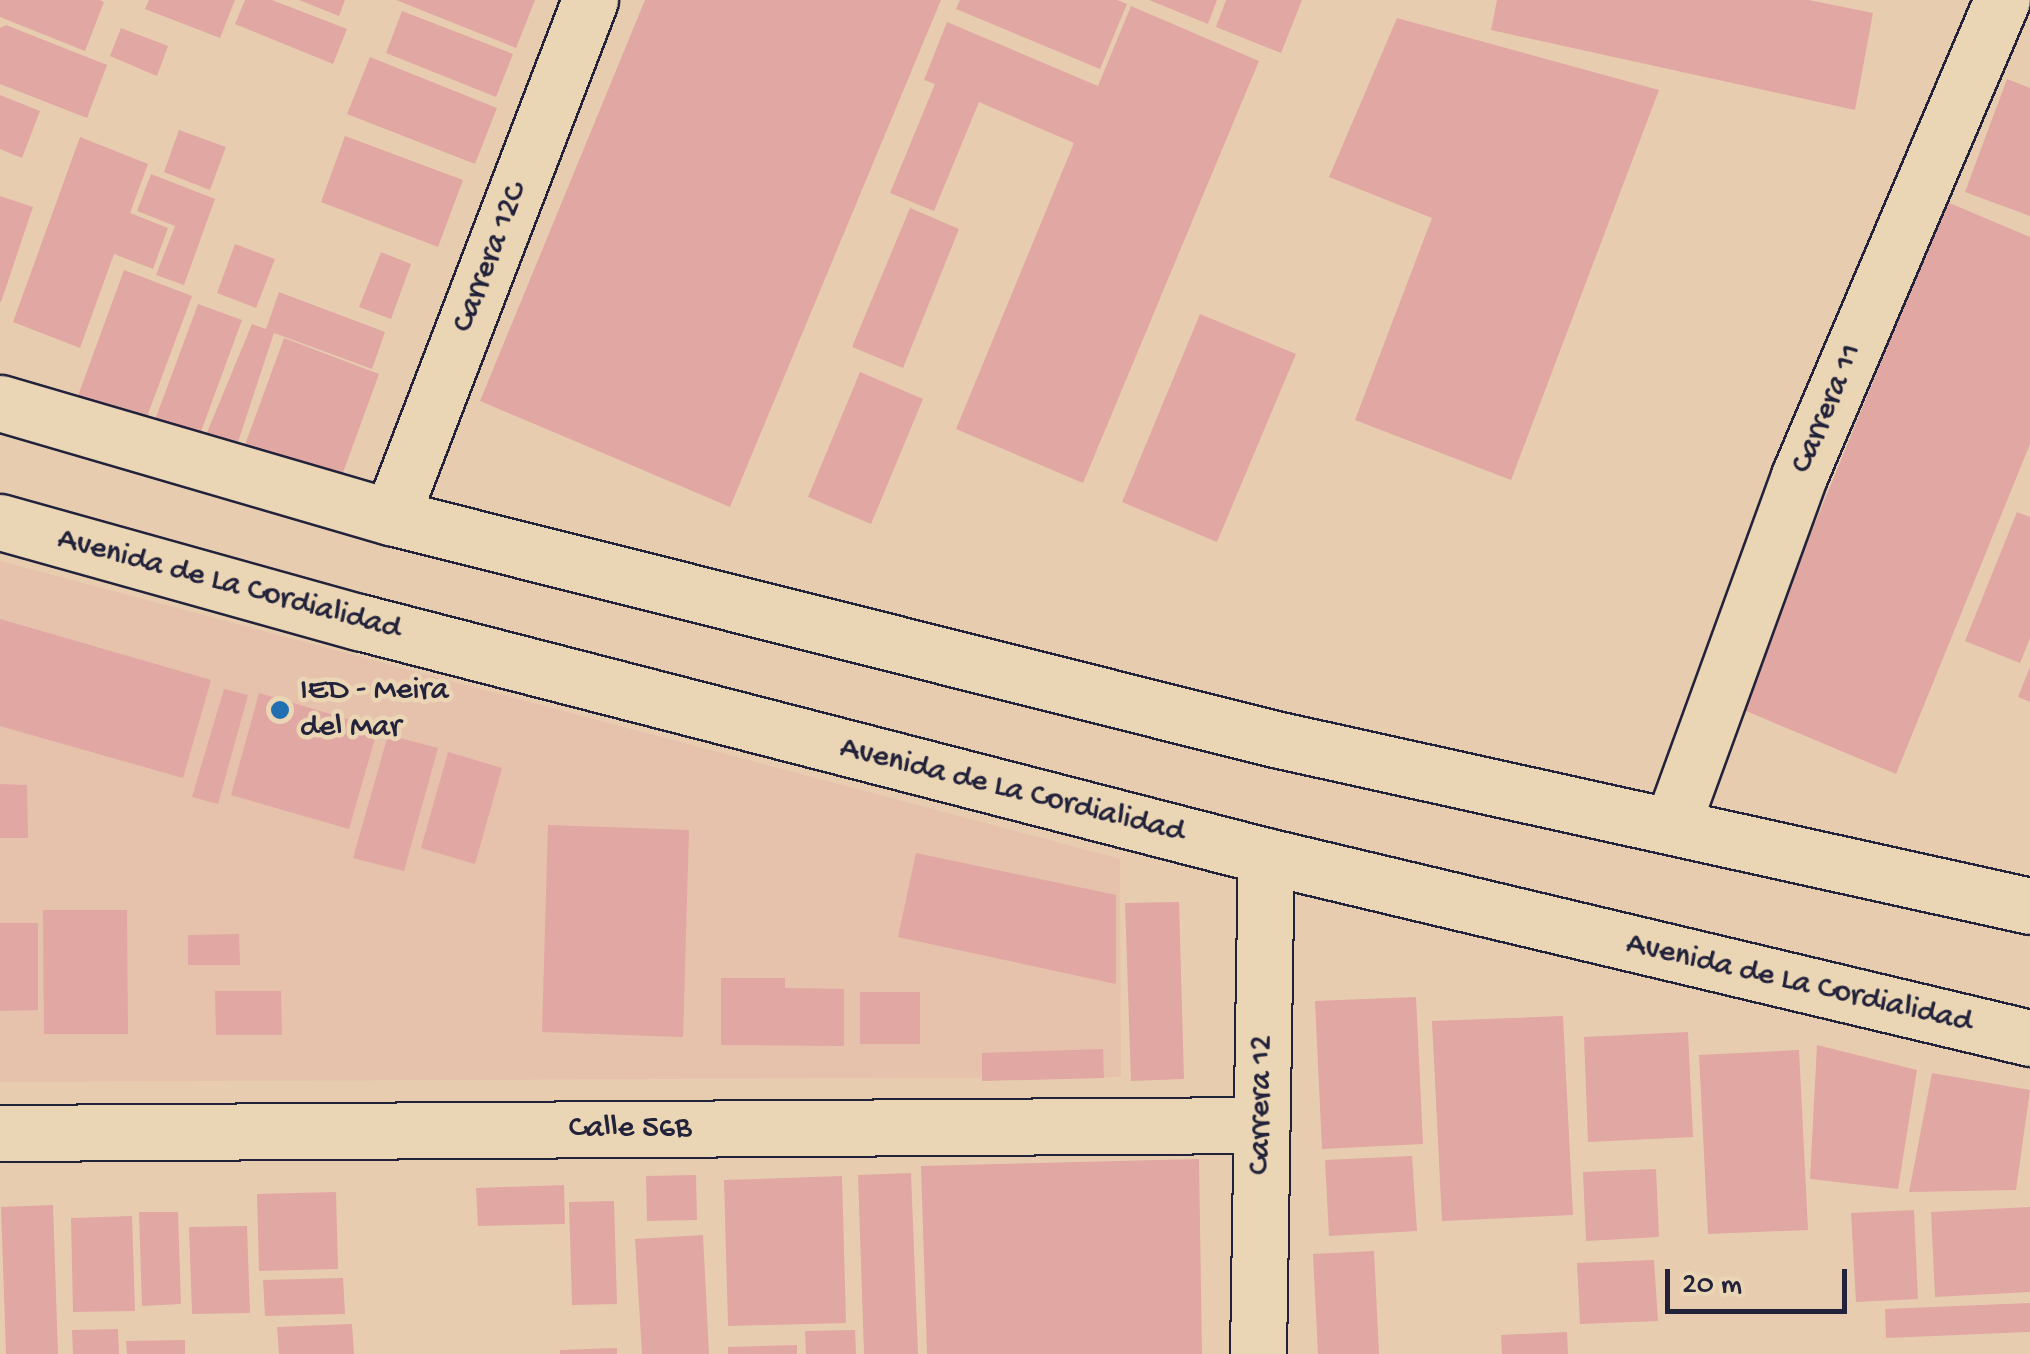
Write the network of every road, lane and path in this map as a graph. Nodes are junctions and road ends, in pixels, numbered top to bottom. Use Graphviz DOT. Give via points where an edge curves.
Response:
graph roads {
  1 [pos="590,0"];
  2 [pos="2002,0"];
  3 [pos="0,403"];
  4 [pos="391,517"];
  5 [pos="0,522"];
  6 [pos="1672,825"];
  7 [pos="1266,856"];
  8 [pos="2030,906"];
  9 [pos="2030,1038"];
  10 [pos="1261,1125"];
  11 [pos="0,1133"];
  12 [pos="1258,1354"];
  1 -- 4 [label="main road, Carrera 12C"];
  2 -- 6 [label="main road, Carrera 11" via="1799,476"];
  3 -- 4 [label="main road"];
  4 -- 6 [label="main road" via="1275,739"];
  5 -- 7 [label="main road, Avenida de La Cordialidad" via="359,622"];
  6 -- 8 [label="main road"];
  7 -- 9 [label="main road, Avenida de La Cordialidad"];
  7 -- 10 [label="main road, Carrera 12"];
  10 -- 11 [label="main road, Calle 56B"];
  10 -- 12 [label="main road, Carrera 12"];
}
